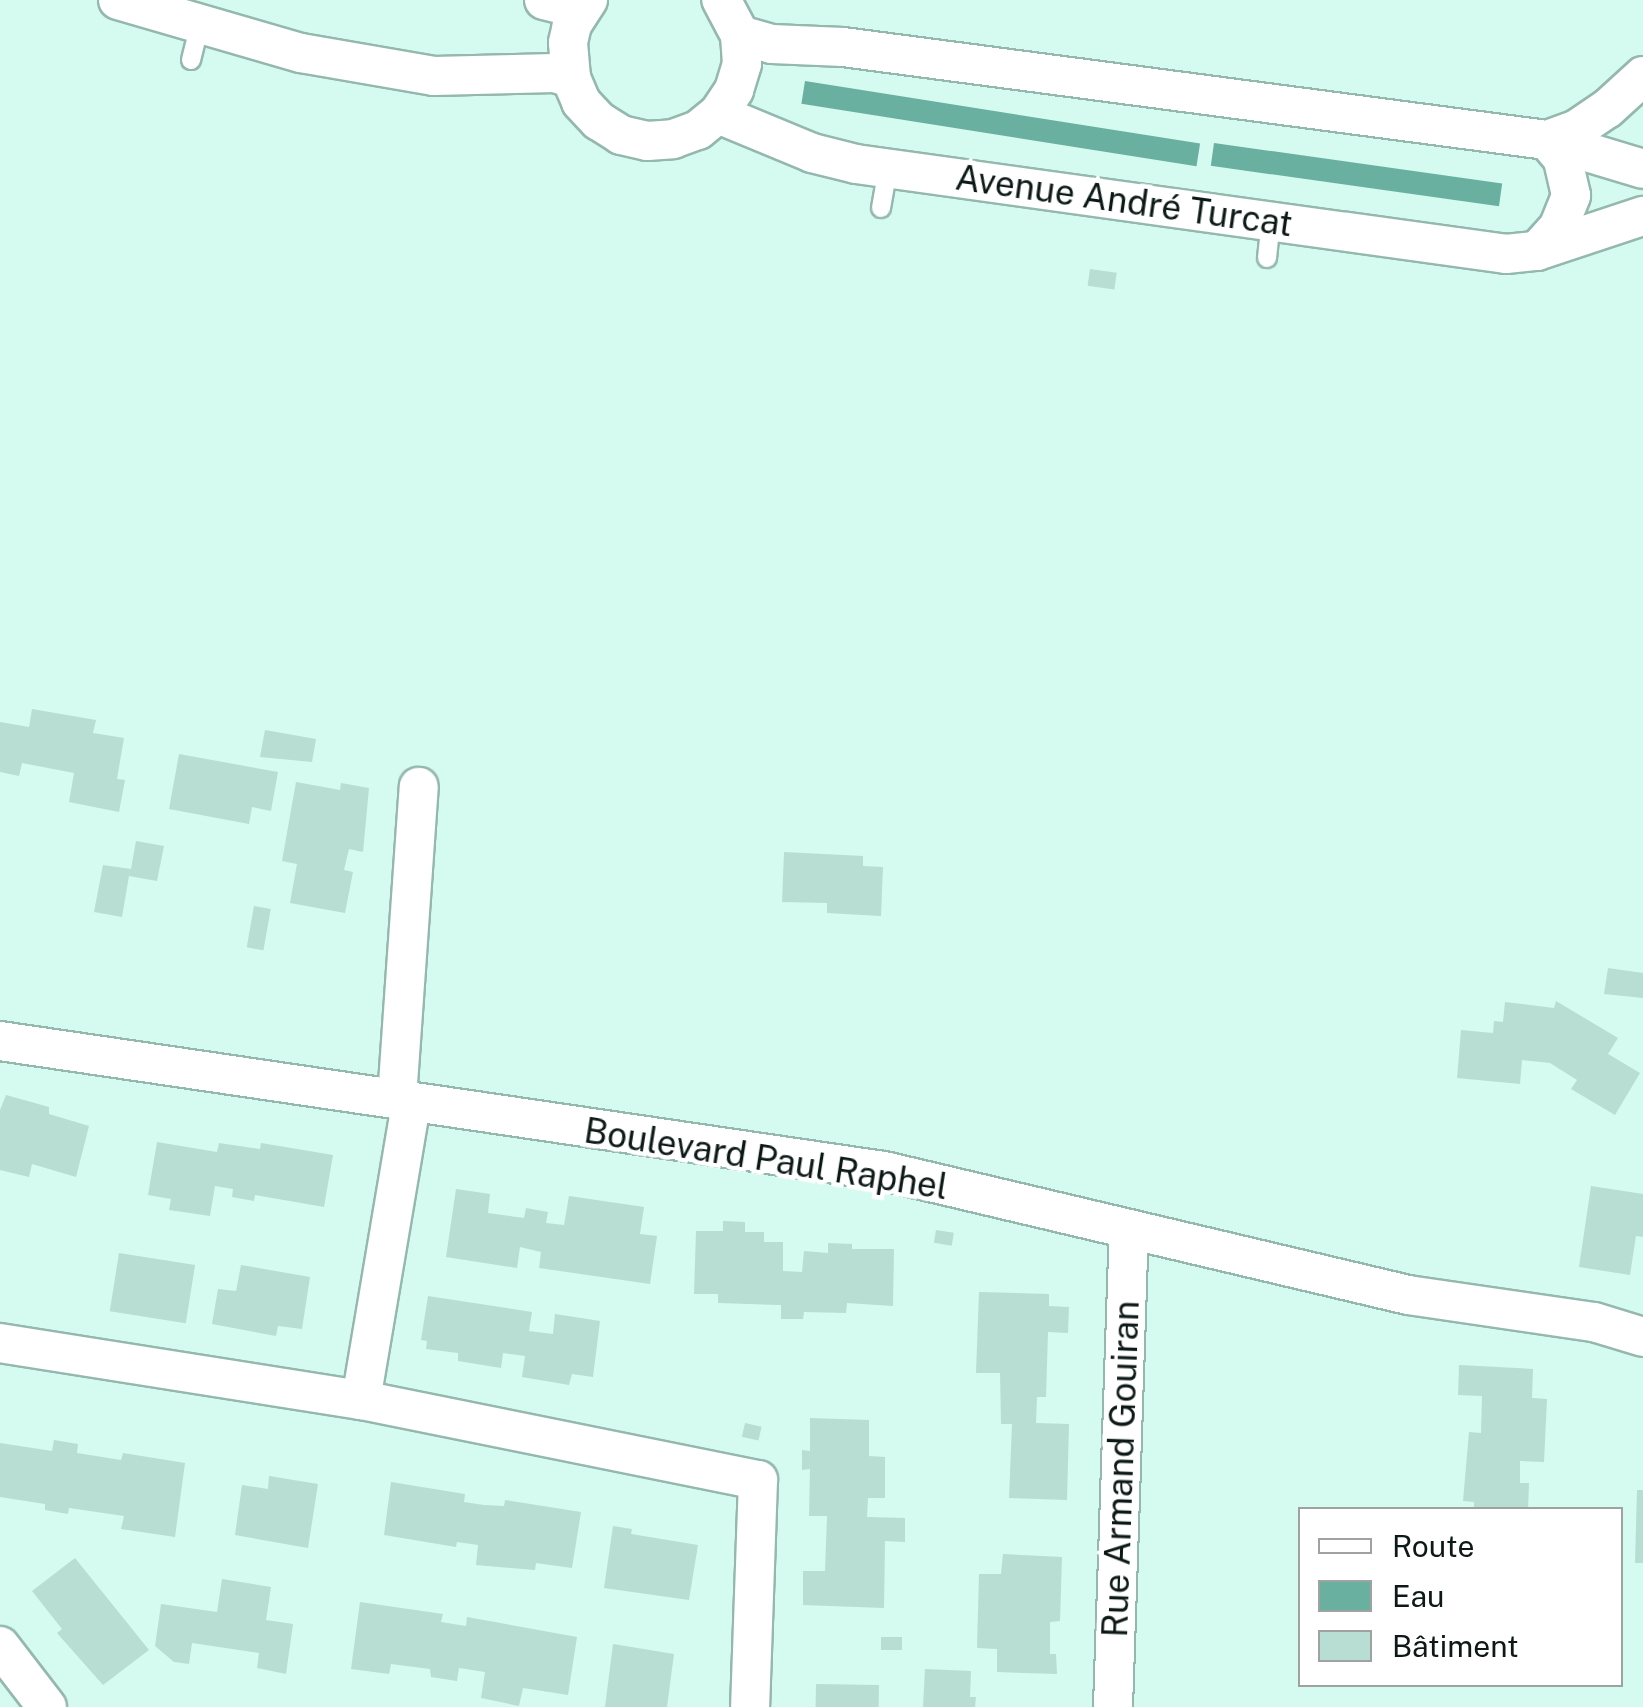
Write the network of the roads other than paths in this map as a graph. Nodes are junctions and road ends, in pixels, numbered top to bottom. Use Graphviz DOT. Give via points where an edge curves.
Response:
graph roads {
  1 [pos="118,0"];
  2 [pos="544,0"];
  3 [pos="722,0"];
  4 [pos="584,5"];
  5 [pos="740,35"];
  6 [pos="1643,76"];
  7 [pos="570,78"];
  8 [pos="718,114"];
  9 [pos="1547,140"];
  10 [pos="888,169"];
  11 [pos="1643,169"];
  12 [pos="880,208"];
  13 [pos="1643,216"];
  14 [pos="1537,251"];
  15 [pos="419,786"];
  16 [pos="0,1041"];
  17 [pos="404,1101"];
  18 [pos="1129,1230"];
  19 [pos="1643,1337"];
  20 [pos="0,1343"];
  21 [pos="362,1400"];
  22 [pos="0,1646"];
  23 [pos="47,1707"];
  24 [pos="750,1707"];
  25 [pos="1114,1707"];
  1 -- 7 [label="street" via="196,42 434,76"];
  2 -- 4 [label="street"];
  3 -- 5 [label="street"];
  4 -- 7 [label="street" via="568,43"];
  5 -- 8 [label="street" via="742,64"];
  5 -- 9 [label="street"];
  6 -- 9 [label="street" via="1608,109"];
  7 -- 8 [label="street" via="599,121 647,142 686,135"];
  8 -- 10 [label="street, Avenue André Turcat" via="812,153"];
  9 -- 11 [label="street"];
  9 -- 14 [label="street" via="1563,159 1571,195 1558,228"];
  10 -- 12 [label="lane"];
  10 -- 14 [label="street, Avenue André Turcat" via="1269,240"];
  13 -- 14 [label="street, Avenue André Turcat"];
  15 -- 17 [label="street"];
  16 -- 17 [label="street, Boulevard Paul Raphel"];
  17 -- 18 [label="street, Boulevard Paul Raphel" via="884,1171"];
  17 -- 21 [label="street"];
  18 -- 19 [label="street, Boulevard Paul Raphel" via="1408,1294 1594,1322"];
  18 -- 25 [label="street, Rue Armand Gouiran"];
  20 -- 21 [label="street"];
  21 -- 24 [label="street" via="758,1480"];
  22 -- 23 [label="street"];
}
